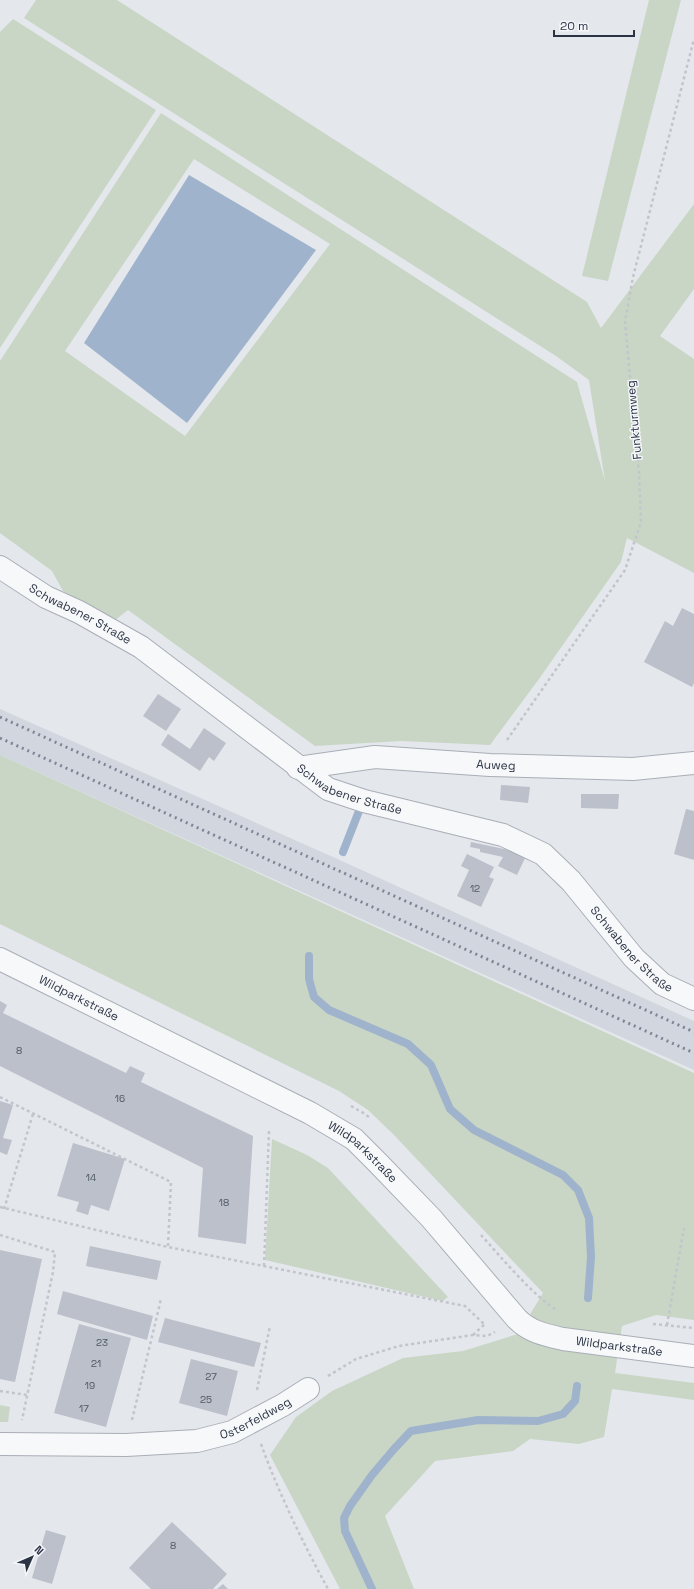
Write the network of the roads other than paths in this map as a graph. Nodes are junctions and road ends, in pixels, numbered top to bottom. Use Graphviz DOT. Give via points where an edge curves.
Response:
graph roads {
  1 [pos="0,567"];
  2 [pos="694,763"];
  3 [pos="298,768"];
  4 [pos="0,959"];
  5 [pos="694,999"];
  6 [pos="694,1356"];
  7 [pos="308,1389"];
  8 [pos="8,1444"];
  1 -- 3 [label="street, Schwabener Straße" via="46,597 79,612 141,647"];
  2 -- 3 [label="street, Auweg" via="633,769 490,765 374,757"];
  3 -- 5 [label="street, Schwabener Straße" via="328,789 364,801 503,835 543,854 571,881 634,958 662,984"];
  4 -- 6 [label="street, Wildparkstraße" via="310,1113 354,1139 431,1218 517,1319 532,1331 563,1339"];
  7 -- 8 [label="street, Osterfeldweg" via="284,1405 232,1432 197,1441 126,1445"];
}
